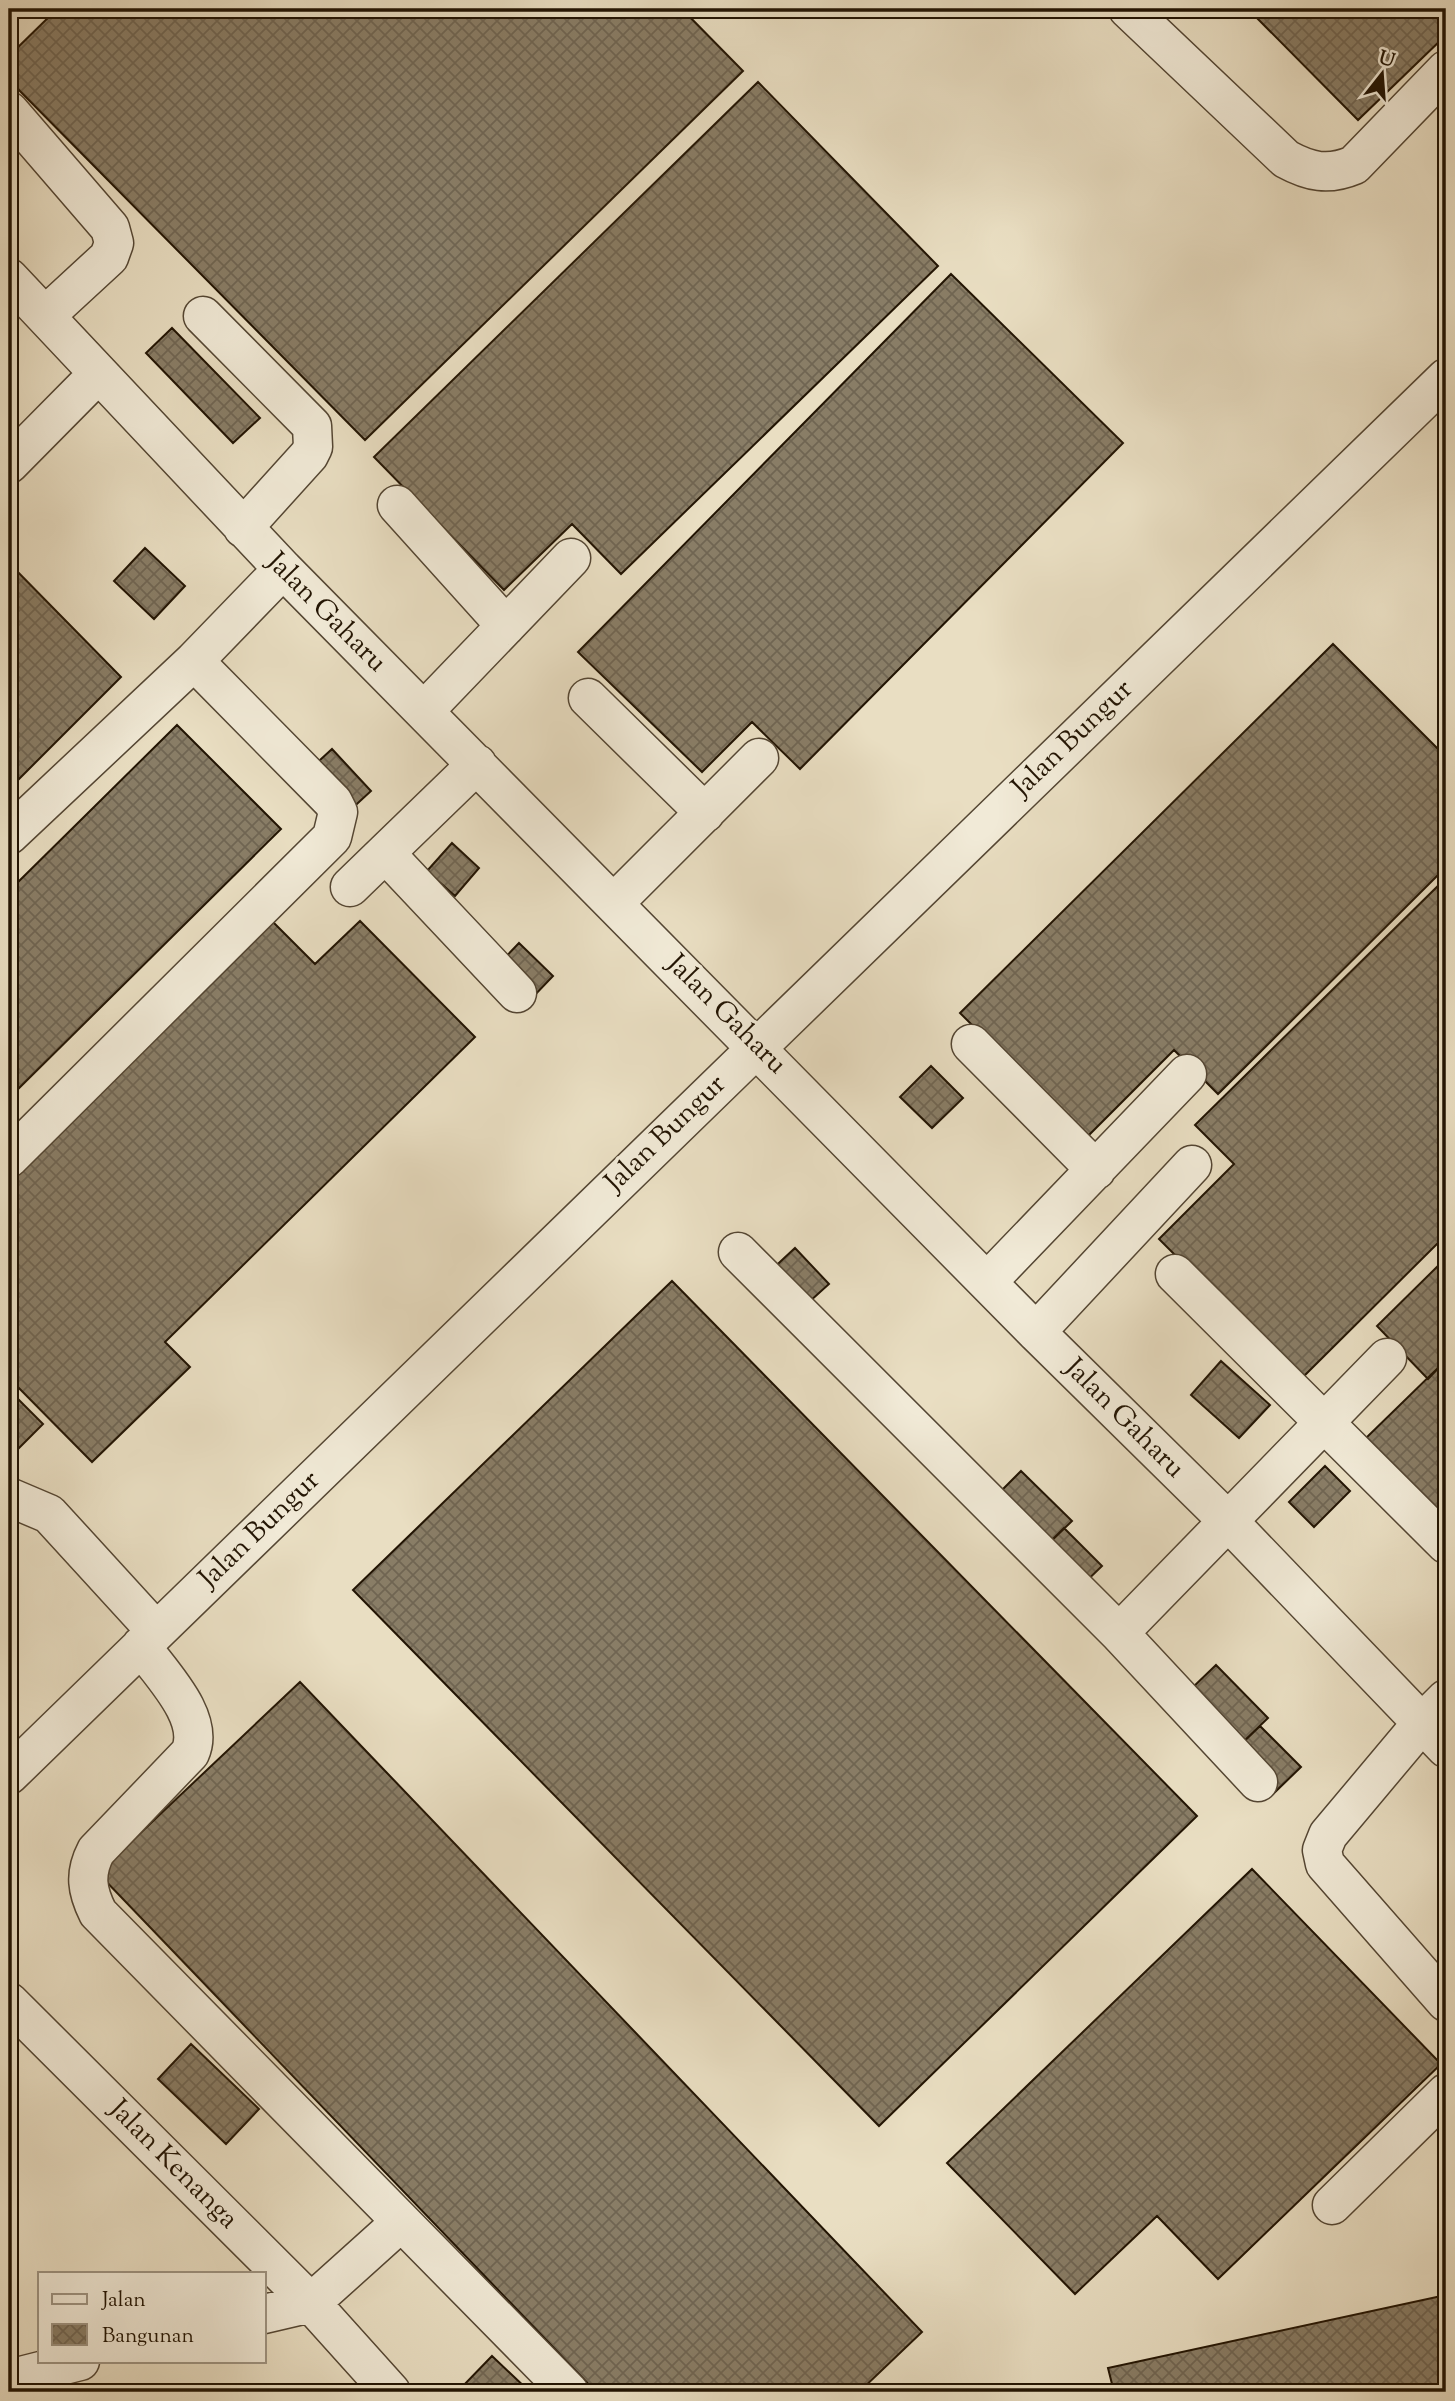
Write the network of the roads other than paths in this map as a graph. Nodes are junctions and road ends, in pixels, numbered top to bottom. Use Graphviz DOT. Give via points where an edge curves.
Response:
graph roads {
  1 [pos="1128,9"];
  2 [pos="1446,70"];
  3 [pos="9,111"];
  4 [pos="9,278"];
  5 [pos="45,316"];
  6 [pos="203,316"];
  7 [pos="98,374"];
  8 [pos="1446,378"];
  9 [pos="9,464"];
  10 [pos="397,505"];
  11 [pos="243,528"];
  12 [pos="571,558"];
  13 [pos="283,569"];
  14 [pos="506,626"];
  15 [pos="194,661"];
  16 [pos="588,698"];
  17 [pos="424,711"];
  18 [pos="759,758"];
  19 [pos="477,764"];
  20 [pos="705,813"];
  21 [pos="9,835"];
  22 [pos="386,854"];
  23 [pos="350,887"];
  24 [pos="614,903"];
  25 [pos="517,993"];
  26 [pos="971,1044"];
  27 [pos="757,1046"];
  28 [pos="1187,1074"];
  29 [pos="9,1158"];
  30 [pos="1192,1165"];
  31 [pos="1096,1170"];
  32 [pos="738,1252"];
  33 [pos="1175,1274"];
  34 [pos="987,1282"];
  35 [pos="1036,1332"];
  36 [pos="1387,1358"];
  37 [pos="1324,1424"];
  38 [pos="9,1497"];
  39 [pos="1227,1520"];
  40 [pos="1446,1544"];
  41 [pos="1119,1633"];
  42 [pos="149,1639"];
  43 [pos="1438,1723"];
  44 [pos="9,1775"];
  45 [pos="1258,1782"];
  46 [pos="9,2002"];
  47 [pos="1446,2002"];
  48 [pos="1446,2092"];
  49 [pos="1332,2205"];
  50 [pos="401,2222"];
  51 [pos="311,2303"];
  52 [pos="266,2314"];
  53 [pos="76,2362"];
  54 [pos="9,2379"];
  55 [pos="391,2392"];
  56 [pos="569,2392"];
  1 -- 2 [label="street" via="1286,159 1317,173 1354,165"];
  3 -- 5 [label="street" via="110,228 114,243 109,257"];
  4 -- 5 [label="street, Jalan Gaharu"];
  5 -- 7 [label="street, Jalan Gaharu"];
  6 -- 11 [label="street" via="312,426 314,435 309,455"];
  7 -- 9 [label="street"];
  7 -- 11 [label="street, Jalan Gaharu"];
  8 -- 27 [label="street, Jalan Bungur"];
  10 -- 14 [label="street"];
  11 -- 13 [label="street, Jalan Gaharu"];
  12 -- 14 [label="street"];
  13 -- 15 [label="street"];
  13 -- 17 [label="street, Jalan Gaharu"];
  14 -- 17 [label="street"];
  15 -- 21 [label="street"];
  15 -- 29 [label="street" via="333,802 338,812 332,837"];
  16 -- 20 [label="street"];
  17 -- 19 [label="street, Jalan Gaharu"];
  18 -- 20 [label="street"];
  19 -- 22 [label="street"];
  19 -- 24 [label="street, Jalan Gaharu"];
  20 -- 24 [label="street"];
  22 -- 23 [label="street"];
  22 -- 25 [label="street"];
  24 -- 27 [label="street, Jalan Gaharu"];
  26 -- 31 [label="street"];
  27 -- 34 [label="street, Jalan Gaharu"];
  27 -- 42 [label="street, Jalan Bungur"];
  28 -- 31 [label="street"];
  30 -- 35 [label="street"];
  31 -- 34 [label="street"];
  32 -- 41 [label="street"];
  33 -- 37 [label="street"];
  34 -- 35 [label="street, Jalan Gaharu"];
  35 -- 39 [label="street, Jalan Gaharu"];
  36 -- 37 [label="street"];
  37 -- 39 [label="street"];
  37 -- 40 [label="street"];
  38 -- 42 [label="street" via="49,1514"];
  39 -- 41 [label="street"];
  39 -- 43 [label="street, Jalan Gaharu"];
  41 -- 45 [label="street"];
  42 -- 44 [label="street, Jalan Bungur"];
  42 -- 50 [label="street" via="192,1717 195,1744 96,1851 88,1866 90,1897 98,1913"];
  43 -- 47 [label="street" via="1328,1835 1322,1850 1325,1864"];
  46 -- 51 [label="street, Jalan Kenanga"];
  48 -- 49 [label="street"];
  50 -- 51 [label="street"];
  50 -- 56 [label="street"];
  51 -- 52 [label="street"];
  51 -- 55 [label="street, Jalan Kenanga"];
  53 -- 54 [label="street"];
}
